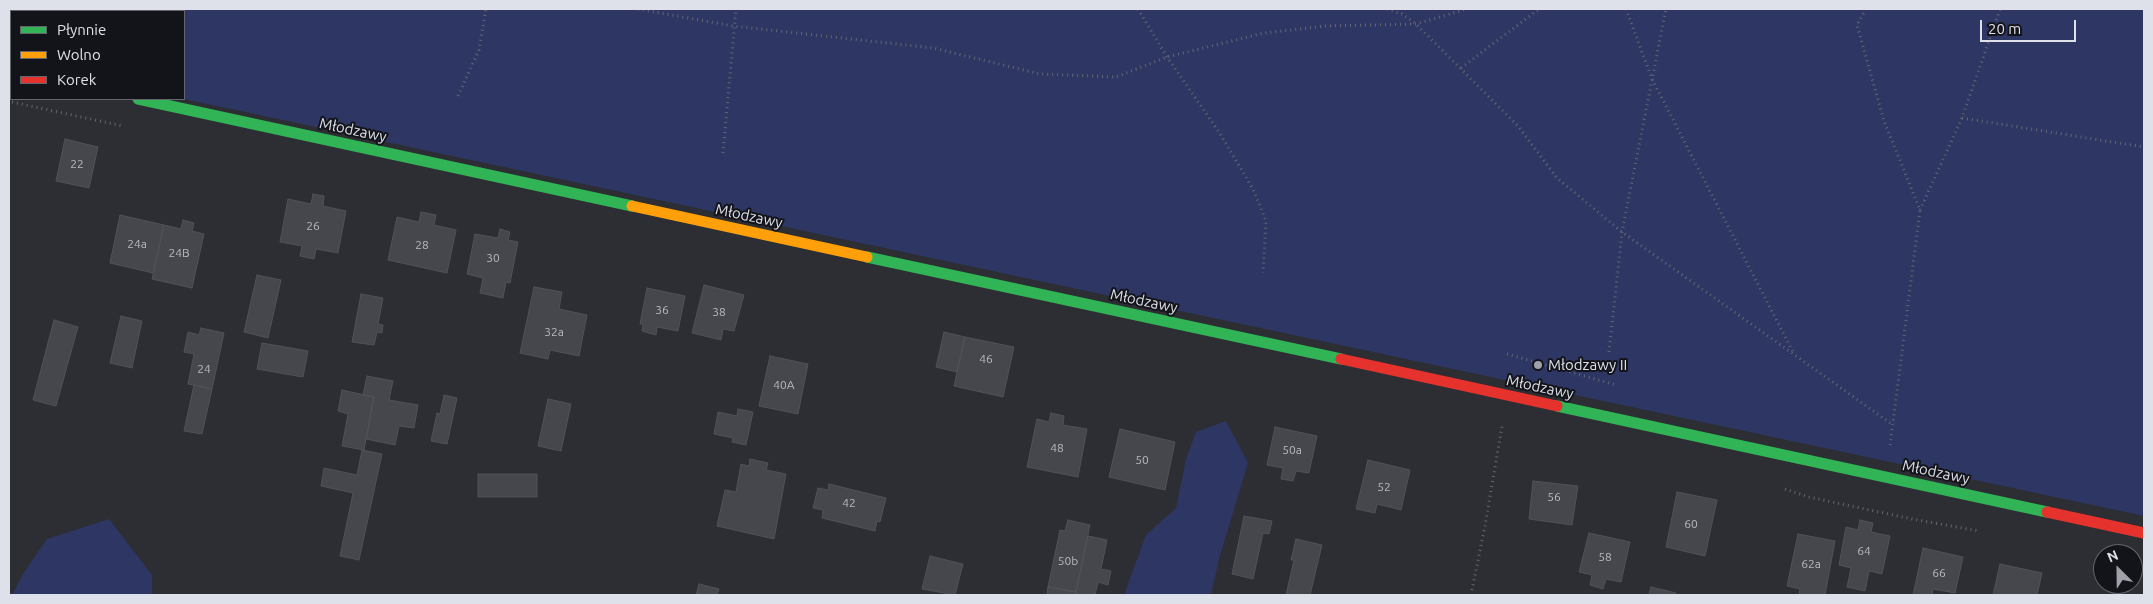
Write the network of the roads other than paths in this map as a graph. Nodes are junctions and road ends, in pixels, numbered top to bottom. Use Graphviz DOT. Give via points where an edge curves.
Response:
graph roads {
  1 [pos="143,100"];
  2 [pos="2144,533"];
  1 -- 2 [label="main road, Młodzawy"];
}
